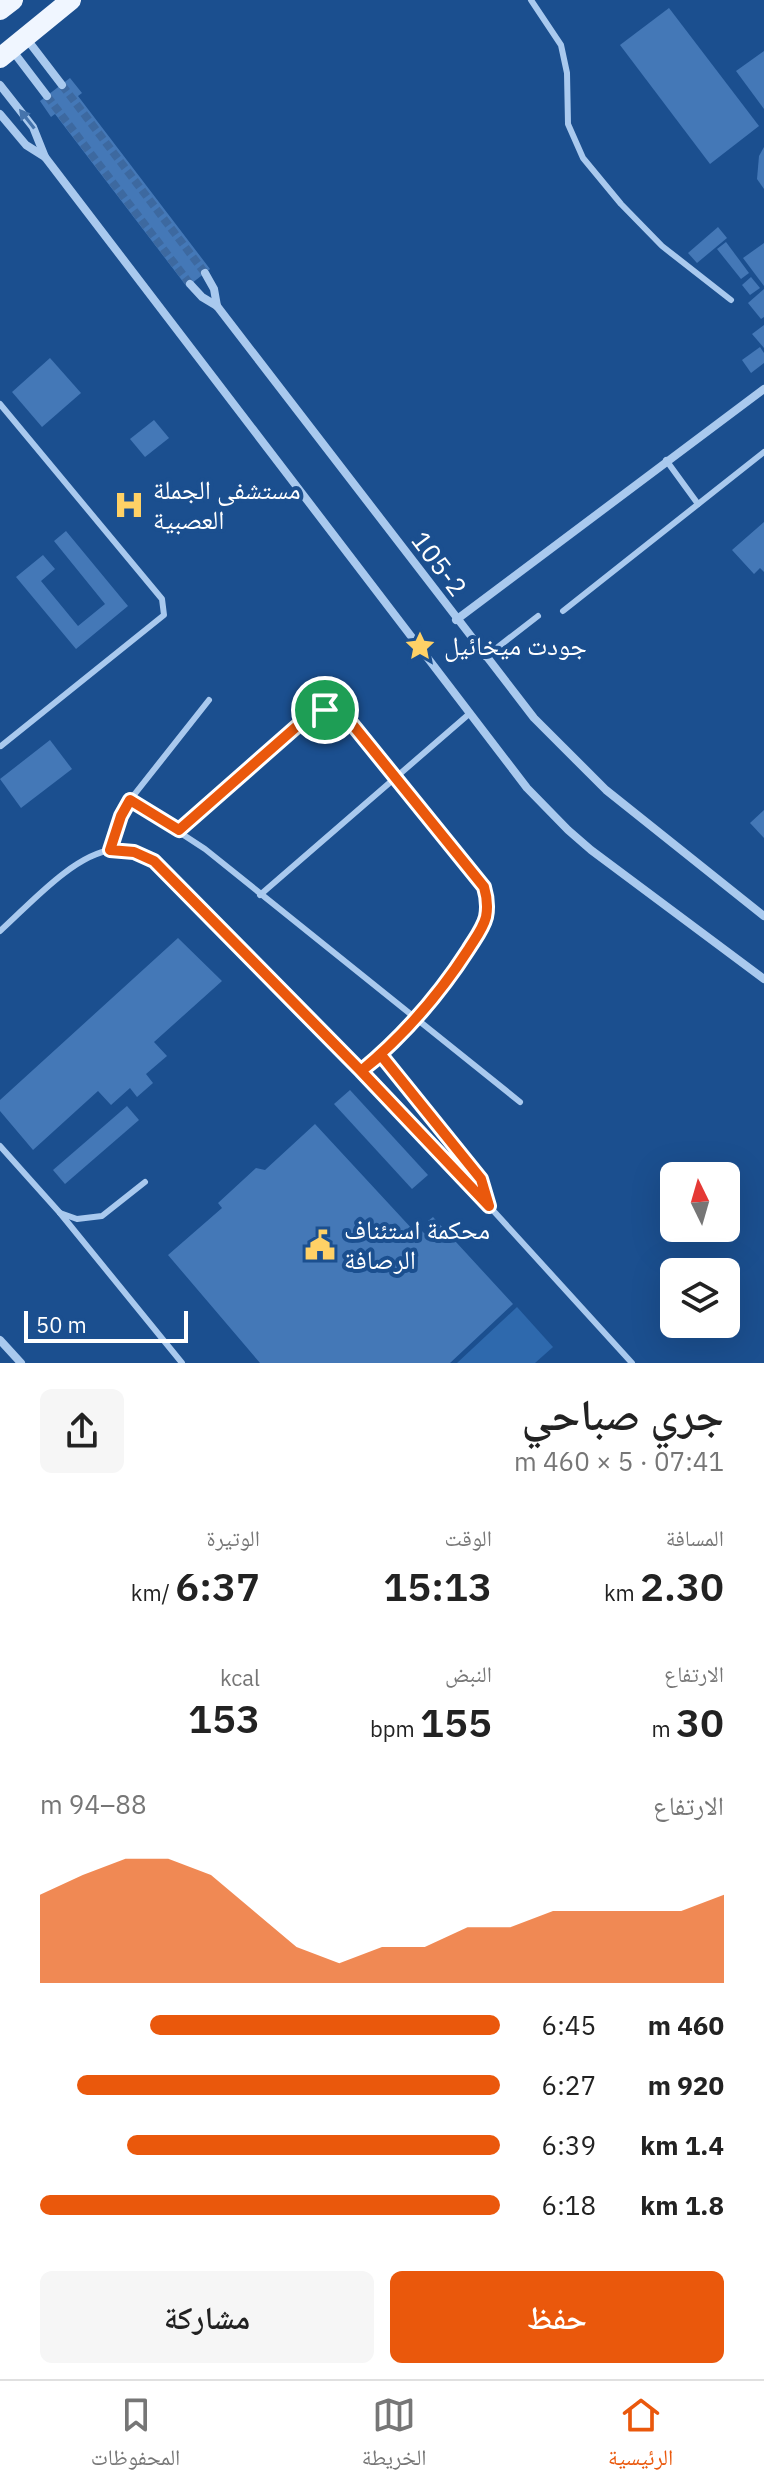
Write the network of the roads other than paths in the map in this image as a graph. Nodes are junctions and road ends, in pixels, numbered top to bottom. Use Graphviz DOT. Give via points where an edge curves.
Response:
graph roads {
  1 [pos="13,0"];
  2 [pos="71,0"];
  3 [pos="531,0"];
  4 [pos="0,10"];
  5 [pos="12,48"];
  6 [pos="0,85"];
  7 [pos="62,85"];
  8 [pos="47,96"];
  9 [pos="0,114"];
  10 [pos="45,157"];
  11 [pos="205,273"];
  12 [pos="190,284"];
  13 [pos="731,300"];
  14 [pos="217,306"];
  15 [pos="764,389"];
  16 [pos="0,404"];
  17 [pos="764,452"];
  18 [pos="666,460"];
  19 [pos="698,504"];
  20 [pos="563,611"];
  21 [pos="538,616"];
  22 [pos="456,620"];
  23 [pos="485,657"];
  24 [pos="209,700"];
  25 [pos="469,714"];
  26 [pos="1,746"];
  27 [pos="396,777"];
  28 [pos="130,800"];
  29 [pos="179,830"];
  30 [pos="110,850"];
  31 [pos="260,895"];
  32 [pos="764,916"];
  33 [pos="0,931"];
  34 [pos="764,979"];
  35 [pos="414,1018"];
  36 [pos="381,1055"];
  37 [pos="361,1071"];
  38 [pos="520,1102"];
  39 [pos="0,1146"];
  40 [pos="145,1182"];
  41 [pos="489,1206"];
  42 [pos="60,1213"];
  43 [pos="0,1340"];
  44 [pos="21,1363"];
  45 [pos="182,1363"];
  46 [pos="632,1363"];
  1 -- 4 [label="main road"];
  2 -- 5 [label="main road"];
  3 -- 13 [label="lane" via="561,45 568,124 583,158 662,246"];
  5 -- 7 [label="street"];
  5 -- 8 [label="street"];
  10 -- 6 [label="street, one-way" via="39,136"];
  9 -- 10 [label="street" via="26,145"];
  10 -- 25 [label="street"];
  11 -- 14 [label="street, 105-2"];
  12 -- 14 [label="street, 105-2"];
  14 -- 22 [label="street, 105-2"];
  15 -- 18 [label="street"];
  16 -- 26 [label="lane" via="162,599 164,615"];
  17 -- 19 [label="lane"];
  18 -- 19 [label="lane"];
  18 -- 22 [label="street"];
  19 -- 20 [label="lane"];
  21 -- 23 [label="lane"];
  22 -- 23 [label="street, 105-2"];
  23 -- 32 [label="street, 105-2" via="581,767"];
  24 -- 28 [label="lane"];
  25 -- 27 [label="lane"];
  25 -- 34 [label="street" via="568,830"];
  27 -- 29 [label="lane" via="348,719 333,711 317,712"];
  27 -- 31 [label="lane"];
  27 -- 35 [label="lane" via="479,878 487,906 483,925 463,957"];
  28 -- 29 [label="lane"];
  28 -- 30 [label="lane"];
  29 -- 31 [label="lane"];
  30 -- 33 [label="lane" via="74,866"];
  30 -- 37 [label="lane" via="154,861"];
  31 -- 35 [label="lane"];
  35 -- 36 [label="lane"];
  35 -- 38 [label="lane"];
  36 -- 37 [label="lane"];
  36 -- 41 [label="lane" via="481,1179"];
  37 -- 41 [label="lane"];
  39 -- 42 [label="lane"];
  40 -- 42 [label="lane" via="102,1216 77,1219"];
  41 -- 46 [label="lane"];
  42 -- 45 [label="lane"];
  43 -- 44 [label="street"];
}
